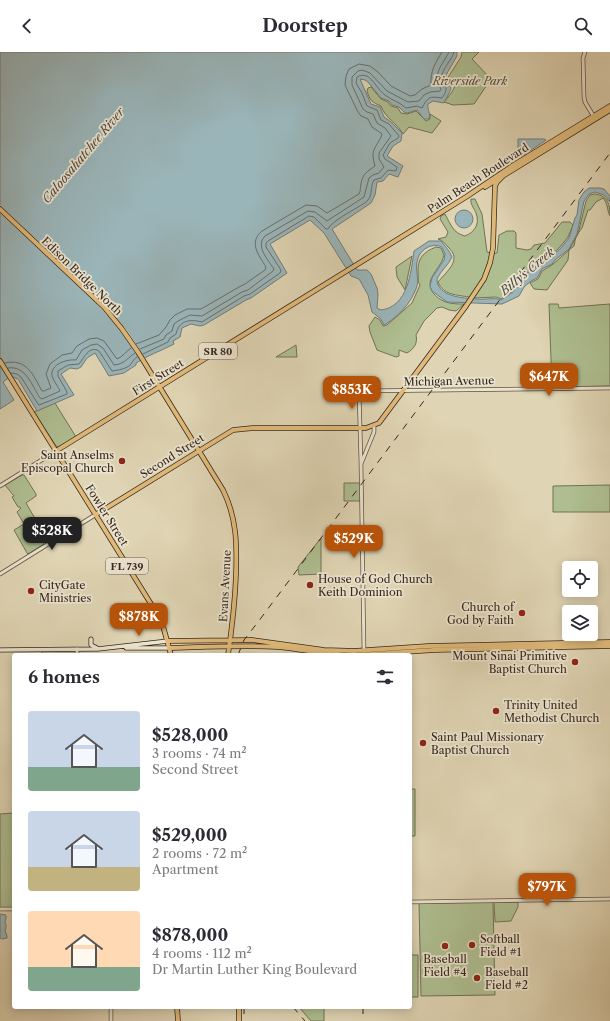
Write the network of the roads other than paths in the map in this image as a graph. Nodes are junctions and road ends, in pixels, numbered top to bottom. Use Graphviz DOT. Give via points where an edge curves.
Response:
graph roads {
  1 [pos="584,53"];
  2 [pos="610,106"];
  3 [pos="610,110"];
  4 [pos="594,118"];
  5 [pos="538,151"];
  6 [pos="534,158"];
  7 [pos="503,176"];
  8 [pos="489,183"];
  9 [pos="494,195"];
  10 [pos="0,209"];
  11 [pos="346,271"];
  12 [pos="0,361"];
  13 [pos="159,387"];
  14 [pos="610,388"];
  15 [pos="404,391"];
  16 [pos="374,426"];
  17 [pos="360,428"];
  18 [pos="198,450"];
  19 [pos="56,451"];
  20 [pos="361,464"];
  21 [pos="0,486"];
  22 [pos="95,515"];
  23 [pos="0,574"];
  24 [pos="91,639"];
  25 [pos="230,640"];
  26 [pos="168,641"];
  27 [pos="158,642"];
  28 [pos="574,642"];
  29 [pos="610,642"];
  30 [pos="541,643"];
  31 [pos="429,646"];
  32 [pos="448,646"];
  33 [pos="610,646"];
  34 [pos="114,647"];
  35 [pos="230,647"];
  36 [pos="569,647"];
  37 [pos="135,648"];
  38 [pos="170,648"];
  39 [pos="523,648"];
  40 [pos="77,649"];
  41 [pos="98,649"];
  42 [pos="0,650"];
  43 [pos="434,650"];
  44 [pos="418,651"];
  45 [pos="77,653"];
  46 [pos="171,653"];
  47 [pos="228,653"];
  48 [pos="320,653"];
  49 [pos="354,653"];
  50 [pos="364,653"];
  51 [pos="372,653"];
  52 [pos="382,653"];
  53 [pos="610,899"];
  54 [pos="412,902"];
  55 [pos="0,909"];
  56 [pos="12,909"];
  57 [pos="111,1009"];
  58 [pos="177,1009"];
  59 [pos="239,1009"];
  60 [pos="111,1021"];
  61 [pos="178,1021"];
  62 [pos="239,1021"];
  1 -- 4 [label="street" via="584,97"];
  2 -- 4 [label="main road, Palm Beach Boulevard / SR 80"];
  3 -- 4 [label="main road, Palm Beach Boulevard / SR 80"];
  4 -- 5 [label="main road, Palm Beach Boulevard / SR 80"];
  4 -- 6 [label="main road, Palm Beach Boulevard / SR 80"];
  5 -- 6 [label="main road"];
  5 -- 8 [label="main road, Palm Beach Boulevard / SR 80"];
  6 -- 7 [label="main road, Palm Beach Boulevard / SR 80"];
  7 -- 8 [label="main road, Palm Beach Boulevard"];
  7 -- 9 [label="main road, SR 80" via="497,182"];
  8 -- 9 [label="main road"];
  8 -- 11 [label="main road, Palm Beach Boulevard / SR 80"];
  9 -- 15 [label="main road, SR 80" via="494,238 486,273 474,295"];
  10 -- 13 [label="main road, Edison Bridge North" via="104,308 128,338"];
  11 -- 13 [label="main road, First Street / SR 80"];
  12 -- 19 [label="main road, Fowler Street"];
  13 -- 18 [label="main road, Edison Bridge North"];
  13 -- 19 [label="main road, First Street / SR 80"];
  14 -- 15 [label="street, Michigan Avenue"];
  15 -- 16 [label="main road, SR 80"];
  15 -- 17 [label="street, Michigan Avenue" via="359,391"];
  16 -- 17 [label="main road, Second Street"];
  16 -- 20 [label="street"];
  17 -- 18 [label="main road, Second Street" via="237,429"];
  17 -- 20 [label="street"];
  18 -- 22 [label="main road, Second Street"];
  18 -- 25 [label="main road, Evans Avenue" via="223,490 236,528 235,598"];
  19 -- 21 [label="street, First Street"];
  19 -- 22 [label="main road, Fowler Street"];
  20 -- 50 [label="street"];
  22 -- 23 [label="street, Second Street"];
  22 -- 26 [label="main road, Fowler Street / FL 739" via="156,612"];
  24 -- 41 [label="main road" via="91,645"];
  25 -- 26 [label="main road"];
  25 -- 35 [label="main road, Evans Avenue"];
  25 -- 49 [label="main road" via="263,641"];
  26 -- 27 [label="main road"];
  26 -- 38 [label="main road, Fowler Street / FL 739"];
  27 -- 34 [label="main road"];
  27 -- 37 [label="main road"];
  28 -- 29 [label="main road"];
  28 -- 30 [label="main road"];
  28 -- 36 [label="main road"];
  30 -- 32 [label="main road"];
  30 -- 39 [label="main road"];
  31 -- 32 [label="main road"];
  31 -- 44 [label="main road"];
  31 -- 51 [label="main road"];
  32 -- 43 [label="main road" via="436,647"];
  33 -- 36 [label="main road"];
  34 -- 37 [label="main road"];
  34 -- 41 [label="main road"];
  35 -- 38 [label="main road"];
  35 -- 47 [label="main road, Evans Avenue"];
  35 -- 48 [label="main road" via="278,647"];
  36 -- 39 [label="main road"];
  37 -- 38 [label="main road"];
  38 -- 46 [label="main road, Fowler Street / FL 739"];
  39 -- 43 [label="main road"];
  40 -- 41 [label="main road"];
  40 -- 42 [label="main road"];
  40 -- 45 [label="street"];
  43 -- 44 [label="main road"];
  44 -- 52 [label="main road"];
  53 -- 54 [label="street"];
  55 -- 56 [label="street"];
  57 -- 60 [label="street"];
  58 -- 61 [label="main road"];
  59 -- 62 [label="main road"];
}
